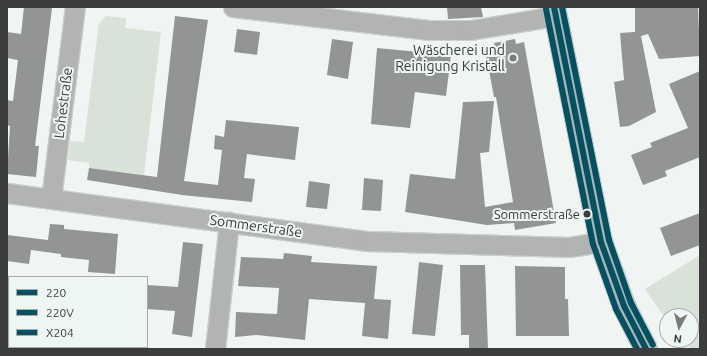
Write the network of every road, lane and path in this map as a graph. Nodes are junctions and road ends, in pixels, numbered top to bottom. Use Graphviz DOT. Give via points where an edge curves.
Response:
graph roads {
  1 [pos="75,7"];
  2 [pos="233,7"];
  3 [pos="555,12"];
  4 [pos="7,193"];
  5 [pos="52,199"];
  6 [pos="229,222"];
  7 [pos="602,242"];
  8 [pos="215,349"];
  9 [pos="646,349"];
  1 -- 5 [label="street, Lohestraße"];
  2 -- 3 [label="street" via="428,30 470,30"];
  3 -- 7 [label="main road"];
  4 -- 5 [label="street, Sommerstraße"];
  5 -- 6 [label="street, Sommerstraße"];
  6 -- 7 [label="street, Sommerstraße" via="368,241 569,247"];
  6 -- 8 [label="street"];
  7 -- 9 [label="main road" via="624,306"];
}
